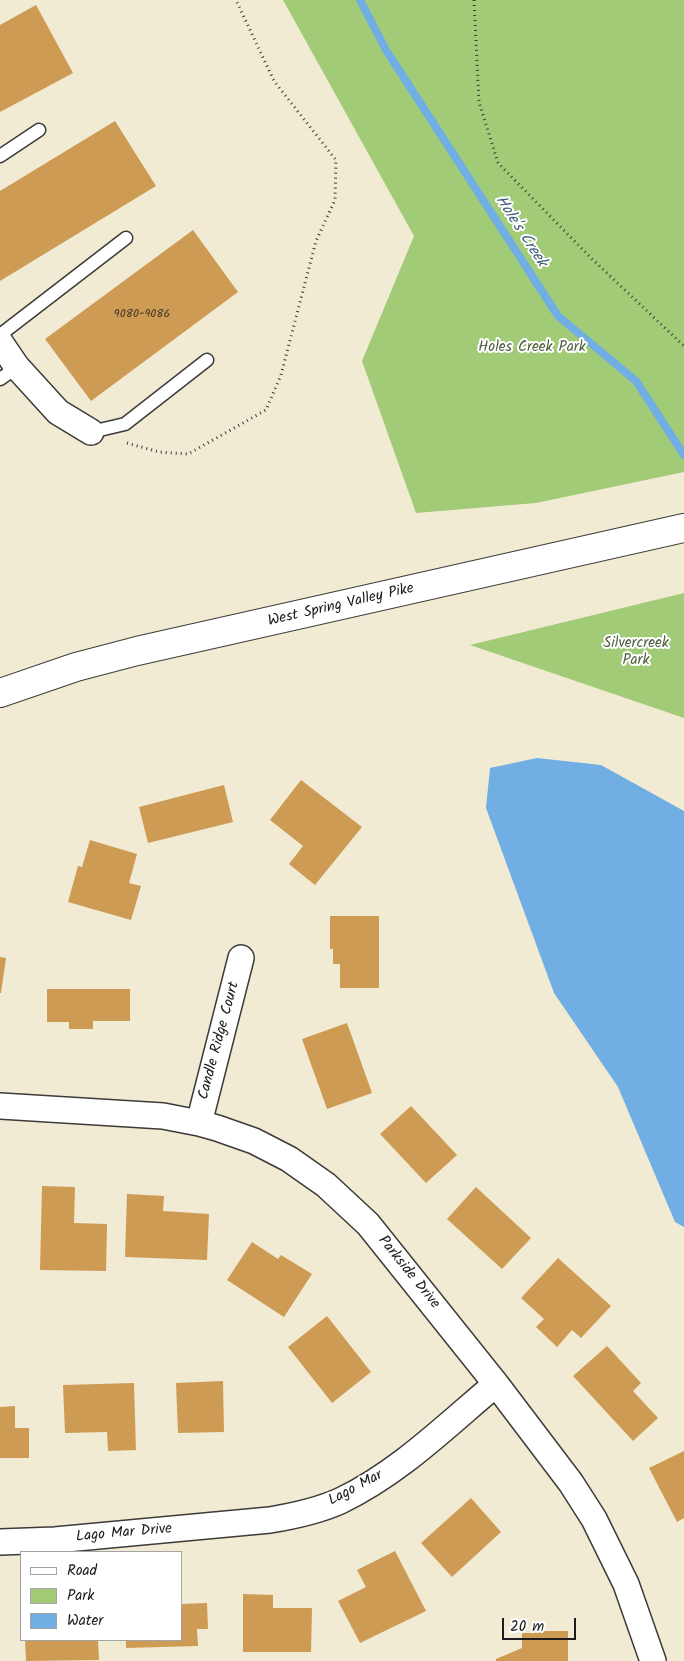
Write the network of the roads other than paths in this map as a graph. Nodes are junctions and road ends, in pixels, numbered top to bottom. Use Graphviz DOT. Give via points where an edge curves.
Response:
graph roads {
  1 [pos="39,130"];
  2 [pos="0,156"];
  3 [pos="126,238"];
  4 [pos="0,335"];
  5 [pos="0,342"];
  6 [pos="207,360"];
  7 [pos="9,373"];
  8 [pos="90,432"];
  9 [pos="684,528"];
  10 [pos="0,693"];
  11 [pos="241,958"];
  12 [pos="0,1106"];
  13 [pos="198,1123"];
  14 [pos="496,1384"];
  15 [pos="187,1528"];
  16 [pos="0,1542"];
  17 [pos="653,1661"];
  1 -- 2 [label="lane"];
  3 -- 4 [label="lane"];
  5 -- 7 [label="street"];
  6 -- 8 [label="lane" via="125,424"];
  7 -- 8 [label="street" via="58,412"];
  9 -- 10 [label="street, West Spring Valley Pike" via="138,651 76,667"];
  11 -- 13 [label="street, Candle Ridge Court"];
  12 -- 13 [label="street, Parkside Drive" via="163,1116"];
  13 -- 14 [label="street, Parkside Drive" via="254,1142 288,1159 326,1185 368,1224"];
  14 -- 15 [label="street, Lago Mar" via="399,1466 338,1502 305,1514"];
  14 -- 17 [label="street, Parkside Drive" via="571,1483 594,1519 626,1584"];
  15 -- 16 [label="street, Lago Mar Drive"];
}
